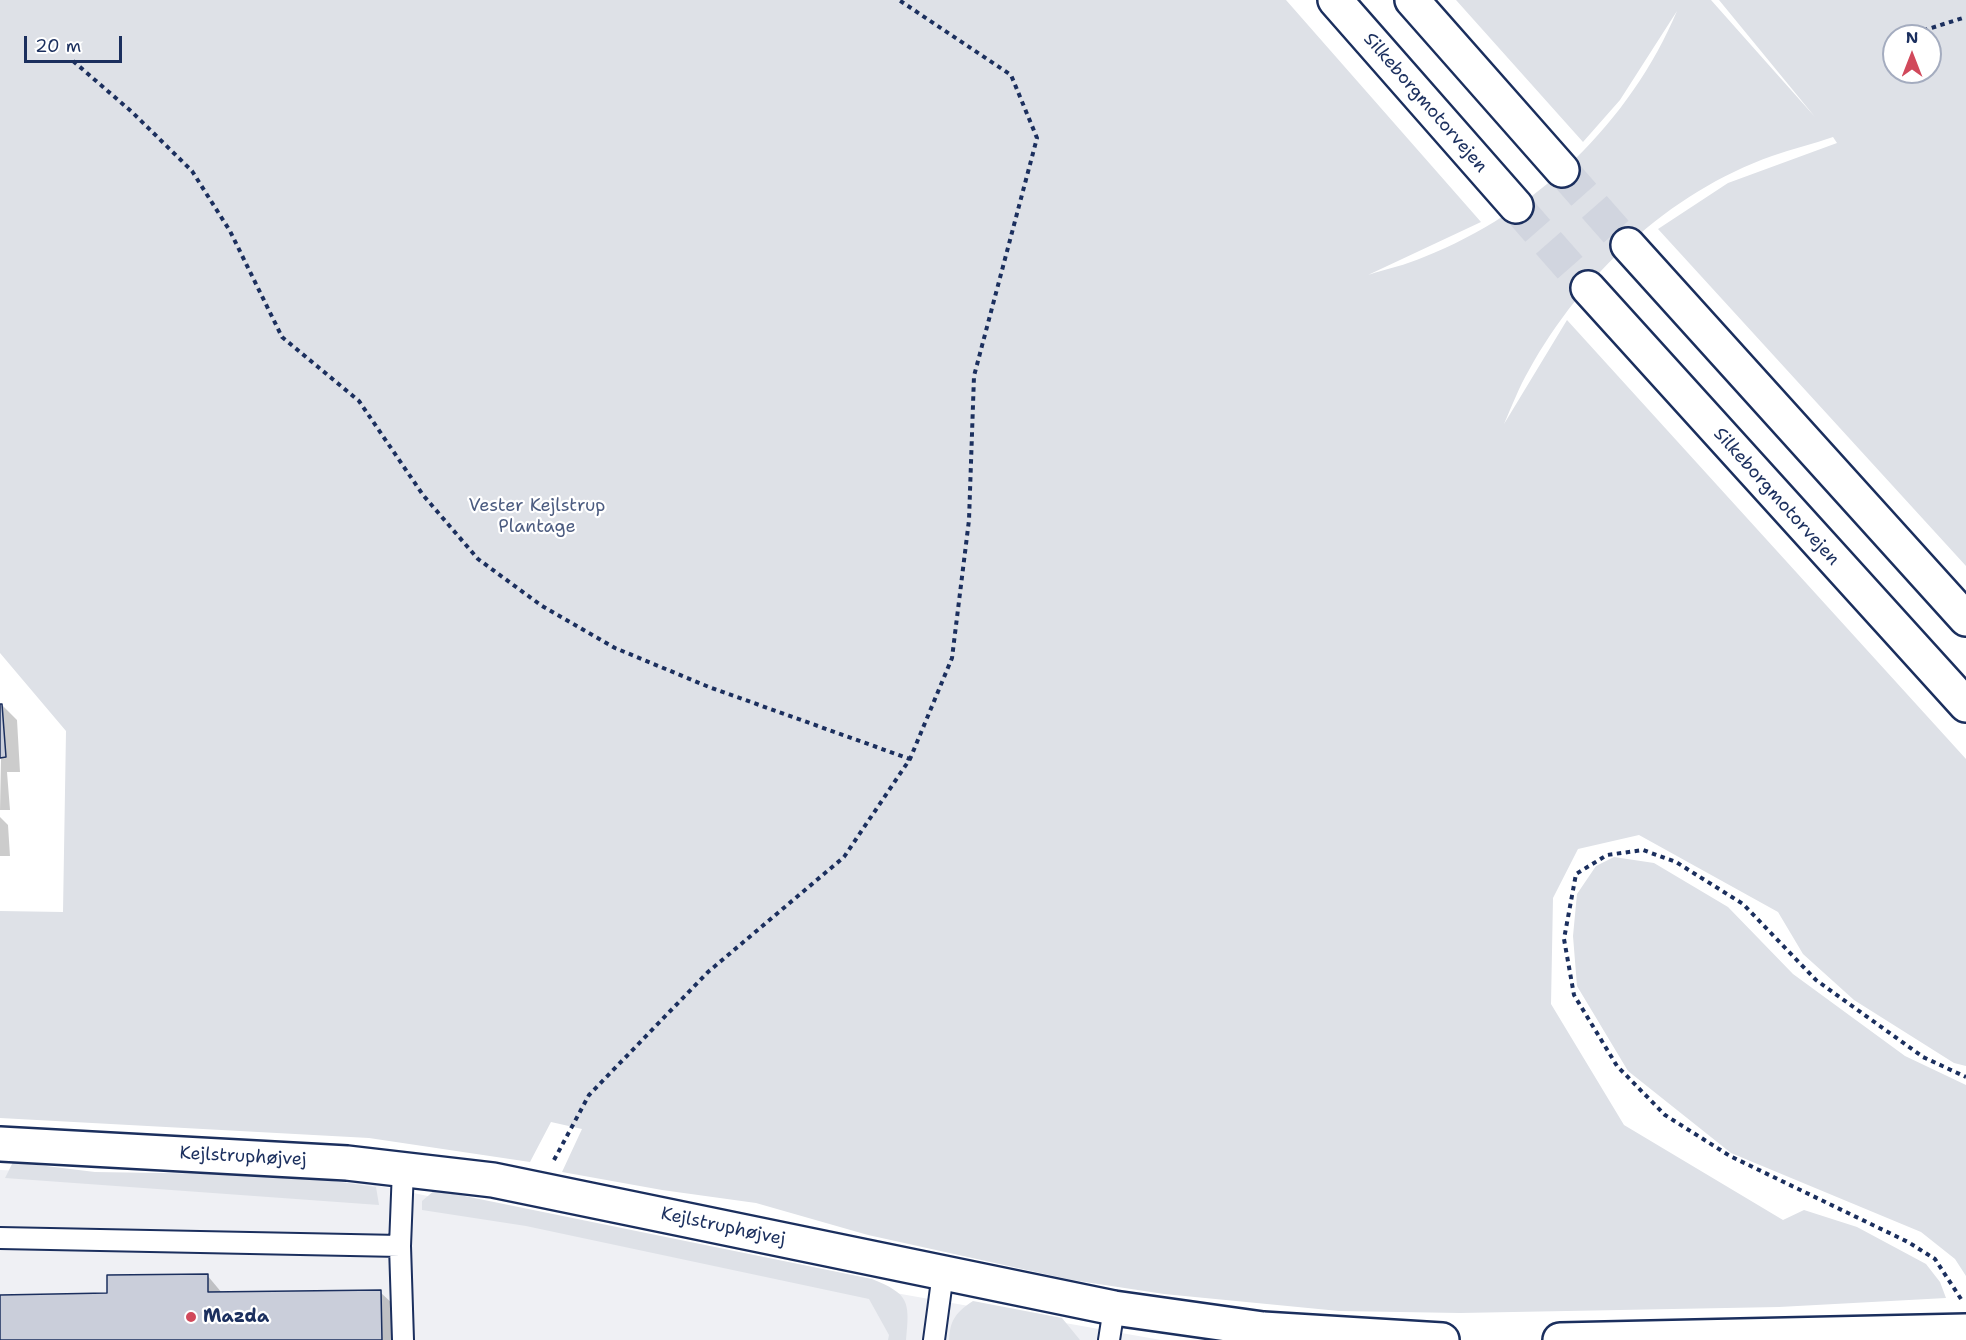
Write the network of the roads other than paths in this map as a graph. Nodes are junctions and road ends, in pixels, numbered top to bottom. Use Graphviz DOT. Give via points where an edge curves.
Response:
graph roads {
  1 [pos="1335,0"];
  2 [pos="1412,0"];
  3 [pos="1562,170"];
  4 [pos="1516,206"];
  5 [pos="1628,245"];
  6 [pos="1588,288"];
  7 [pos="1966,619"];
  8 [pos="1966,705"];
  9 [pos="0,1144"];
  10 [pos="403,1169"];
  11 [pos="0,1239"];
  12 [pos="400,1246"];
  13 [pos="943,1273"];
  14 [pos="1114,1308"];
  15 [pos="1966,1331"];
  16 [pos="403,1340"];
  17 [pos="934,1340"];
  18 [pos="1109,1340"];
  19 [pos="1442,1340"];
  20 [pos="1560,1340"];
  1 -- 4 [label="main road, Silkeborgmotorvejen"];
  2 -- 3 [label="main road"];
  5 -- 7 [label="main road"];
  6 -- 8 [label="main road, Silkeborgmotorvejen"];
  9 -- 10 [label="main road, Kejlstruphøjvej"];
  10 -- 12 [label="lane"];
  10 -- 13 [label="main road, Kejlstruphøjvej" via="493,1180"];
  11 -- 12 [label="lane"];
  12 -- 16 [label="lane"];
  13 -- 14 [label="main road, Kejlstruphøjvej"];
  13 -- 17 [label="lane"];
  14 -- 18 [label="lane"];
  14 -- 19 [label="main road, Kejlstruphøjvej" via="1263,1329"];
  15 -- 20 [label="main road"];
}
